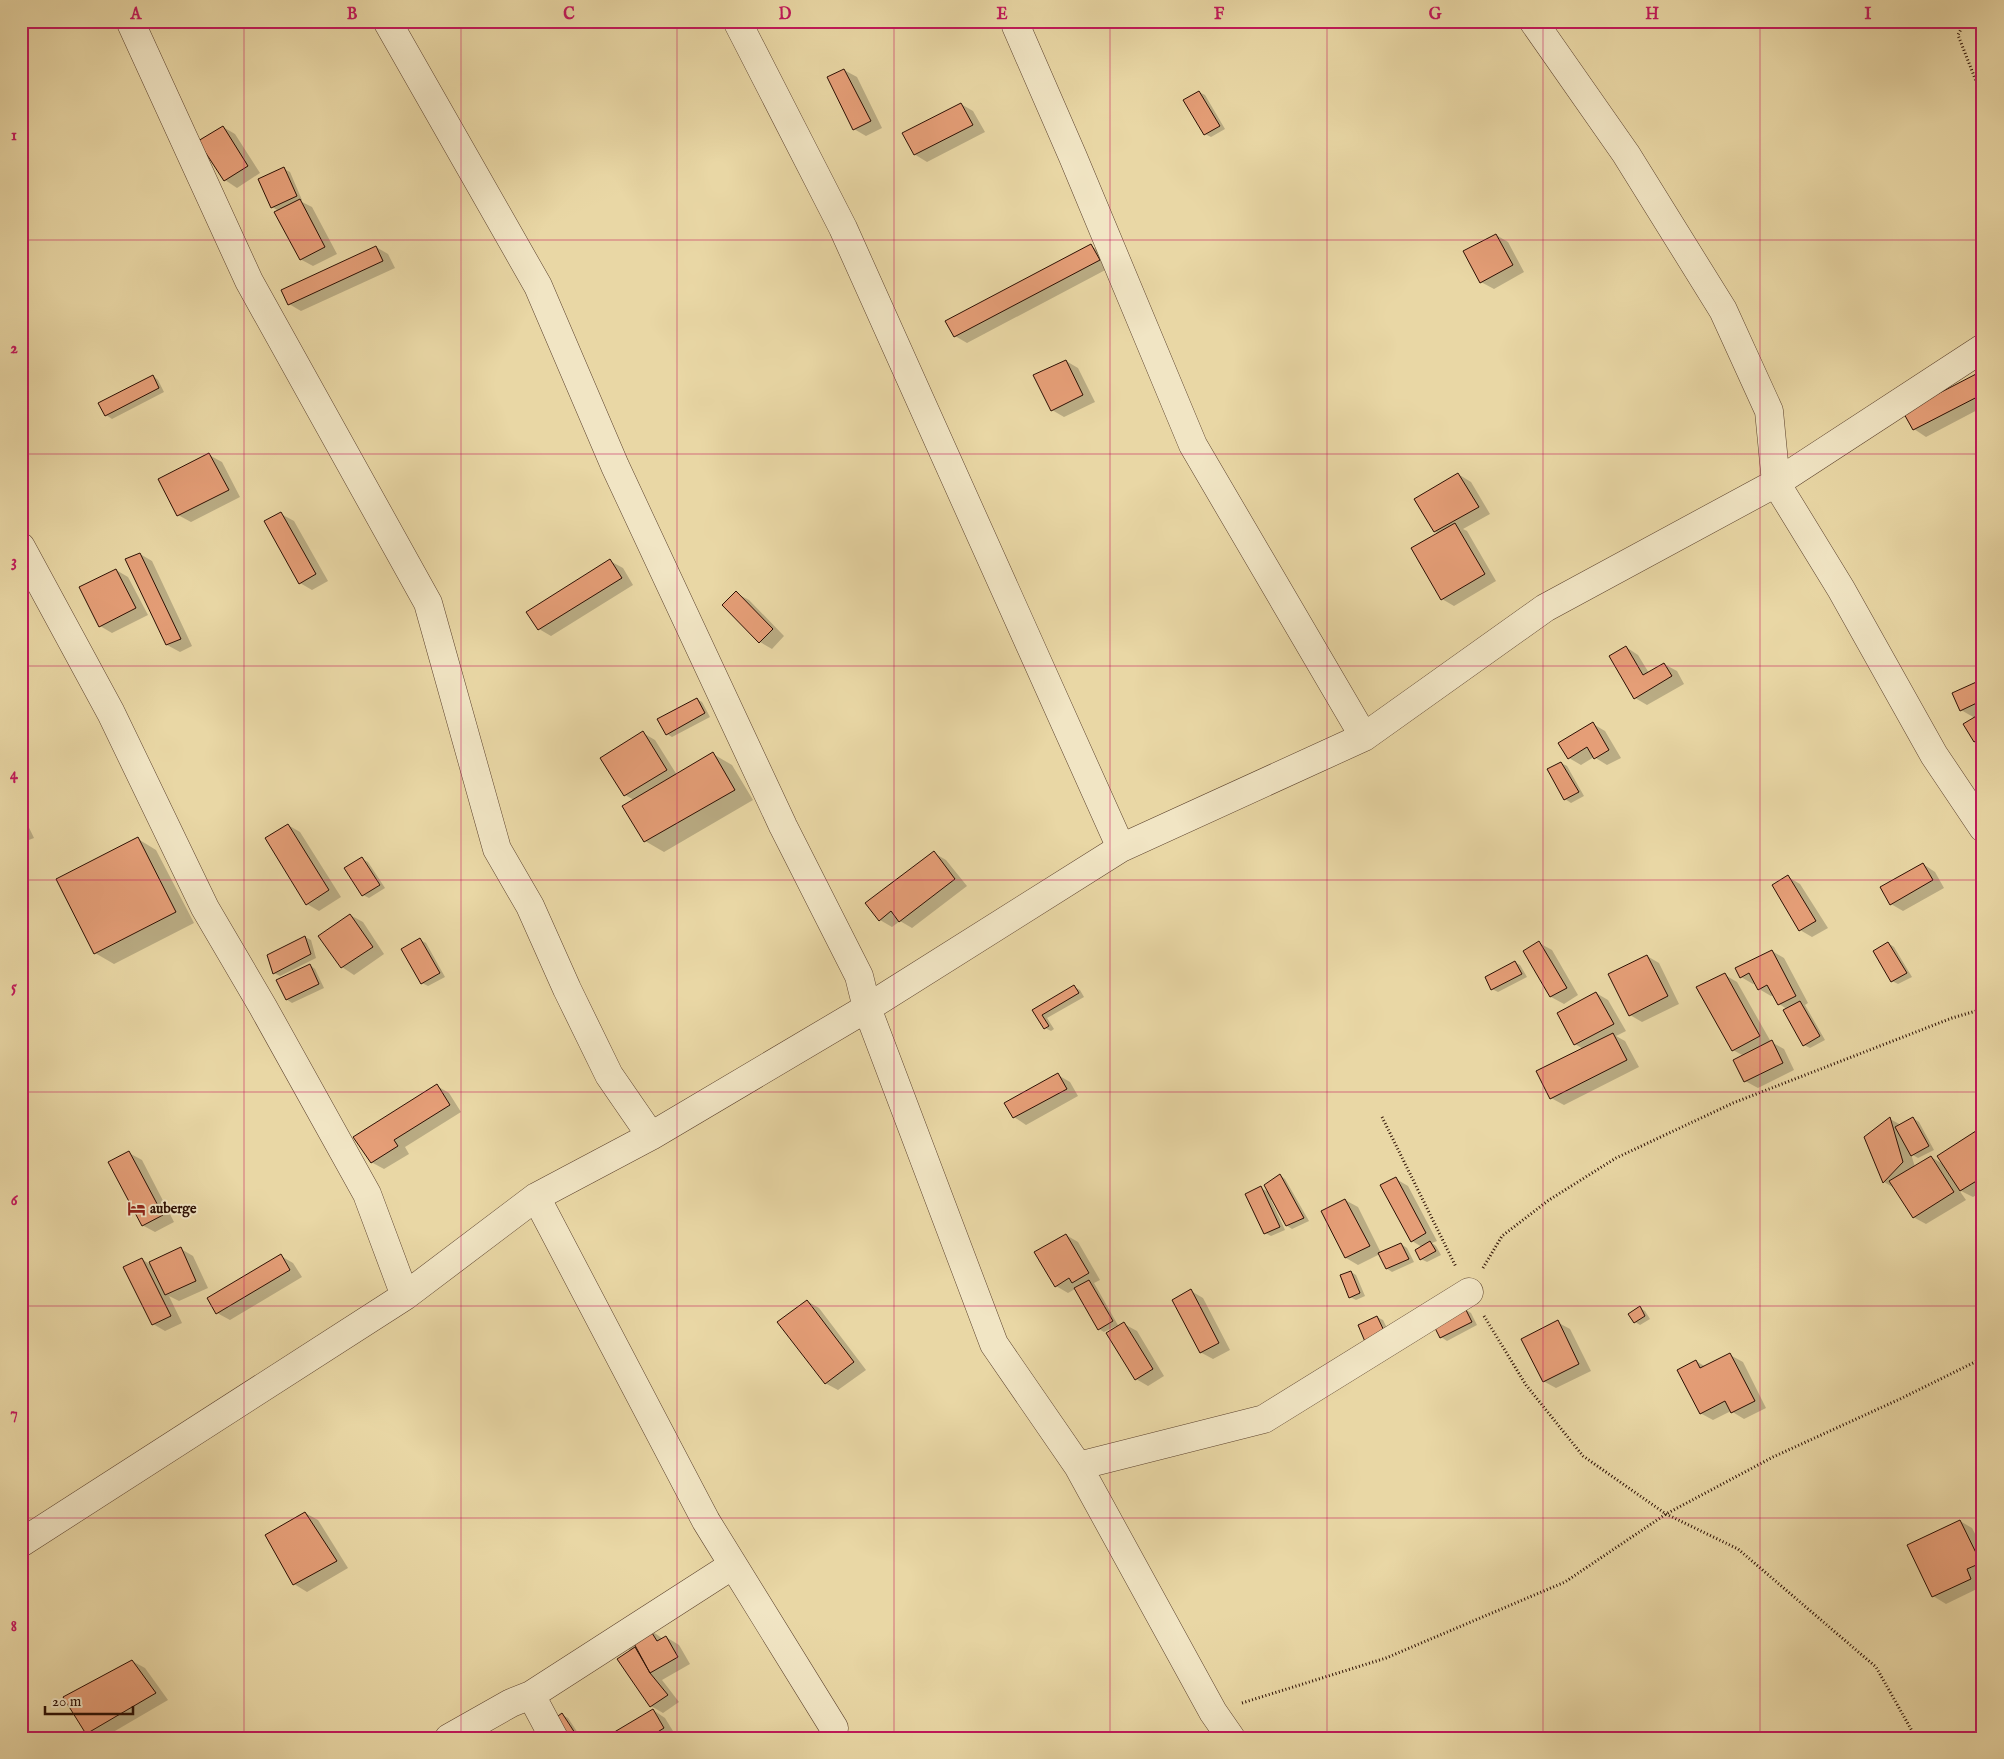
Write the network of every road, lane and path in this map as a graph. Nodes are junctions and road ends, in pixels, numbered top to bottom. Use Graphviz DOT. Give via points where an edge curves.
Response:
graph roads {
  1 [pos="130,21"];
  2 [pos="387,21"];
  3 [pos="737,21"];
  4 [pos="1534,21"];
  5 [pos="1965,21"];
  6 [pos="1016,26"];
  7 [pos="1983,98"];
  8 [pos="1983,348"];
  9 [pos="1776,483"];
  10 [pos="21,547"];
  11 [pos="1364,737"];
  12 [pos="1983,828"];
  13 [pos="1121,848"];
  14 [pos="867,1008"];
  15 [pos="1983,1008"];
  16 [pos="1382,1117"];
  17 [pos="651,1136"];
  18 [pos="536,1197"];
  19 [pos="1469,1292"];
  20 [pos="405,1296"];
  21 [pos="1983,1358"];
  22 [pos="1078,1466"];
  23 [pos="1666,1514"];
  24 [pos="21,1543"];
  25 [pos="733,1566"];
  26 [pos="531,1694"];
  27 [pos="1213,1712"];
  28 [pos="834,1728"];
  29 [pos="449,1738"];
  30 [pos="554,1738"];
  31 [pos="1231,1738"];
  32 [pos="1916,1738"];
  1 -- 17 [label="street" via="249,281 428,603 497,850 530,906 609,1075"];
  2 -- 14 [label="street" via="538,286 632,502 783,826 859,976"];
  3 -- 13 [label="street" via="843,228"];
  4 -- 9 [label="street" via="1626,154 1723,310 1769,410"];
  5 -- 7 [label="path" via="1958,35"];
  6 -- 11 [label="street" via="1193,445"];
  8 -- 9 [label="street"];
  9 -- 11 [label="street" via="1545,608"];
  9 -- 12 [label="street" via="1841,589 1934,755"];
  10 -- 20 [label="street" via="111,713 205,908 367,1194"];
  11 -- 13 [label="street"];
  13 -- 14 [label="street"];
  14 -- 17 [label="street"];
  14 -- 22 [label="street" via="994,1344"];
  15 -- 19 [label="path" via="1733,1103 1616,1158 1549,1200 1502,1236"];
  16 -- 19 [label="path"];
  17 -- 18 [label="street"];
  18 -- 20 [label="street"];
  18 -- 25 [label="street" via="706,1521"];
  19 -- 22 [label="street" via="1264,1420"];
  19 -- 23 [label="path" via="1526,1385 1583,1456"];
  20 -- 24 [label="street"];
  21 -- 23 [label="path" via="1774,1457"];
  22 -- 27 [label="street"];
  23 -- 27 [label="path" via="1565,1582 1386,1658"];
  23 -- 32 [label="path" via="1738,1548 1876,1667"];
  25 -- 26 [label="street"];
  25 -- 28 [label="street"];
  26 -- 29 [label="street"];
  26 -- 30 [label="street"];
  27 -- 31 [label="street"];
}
